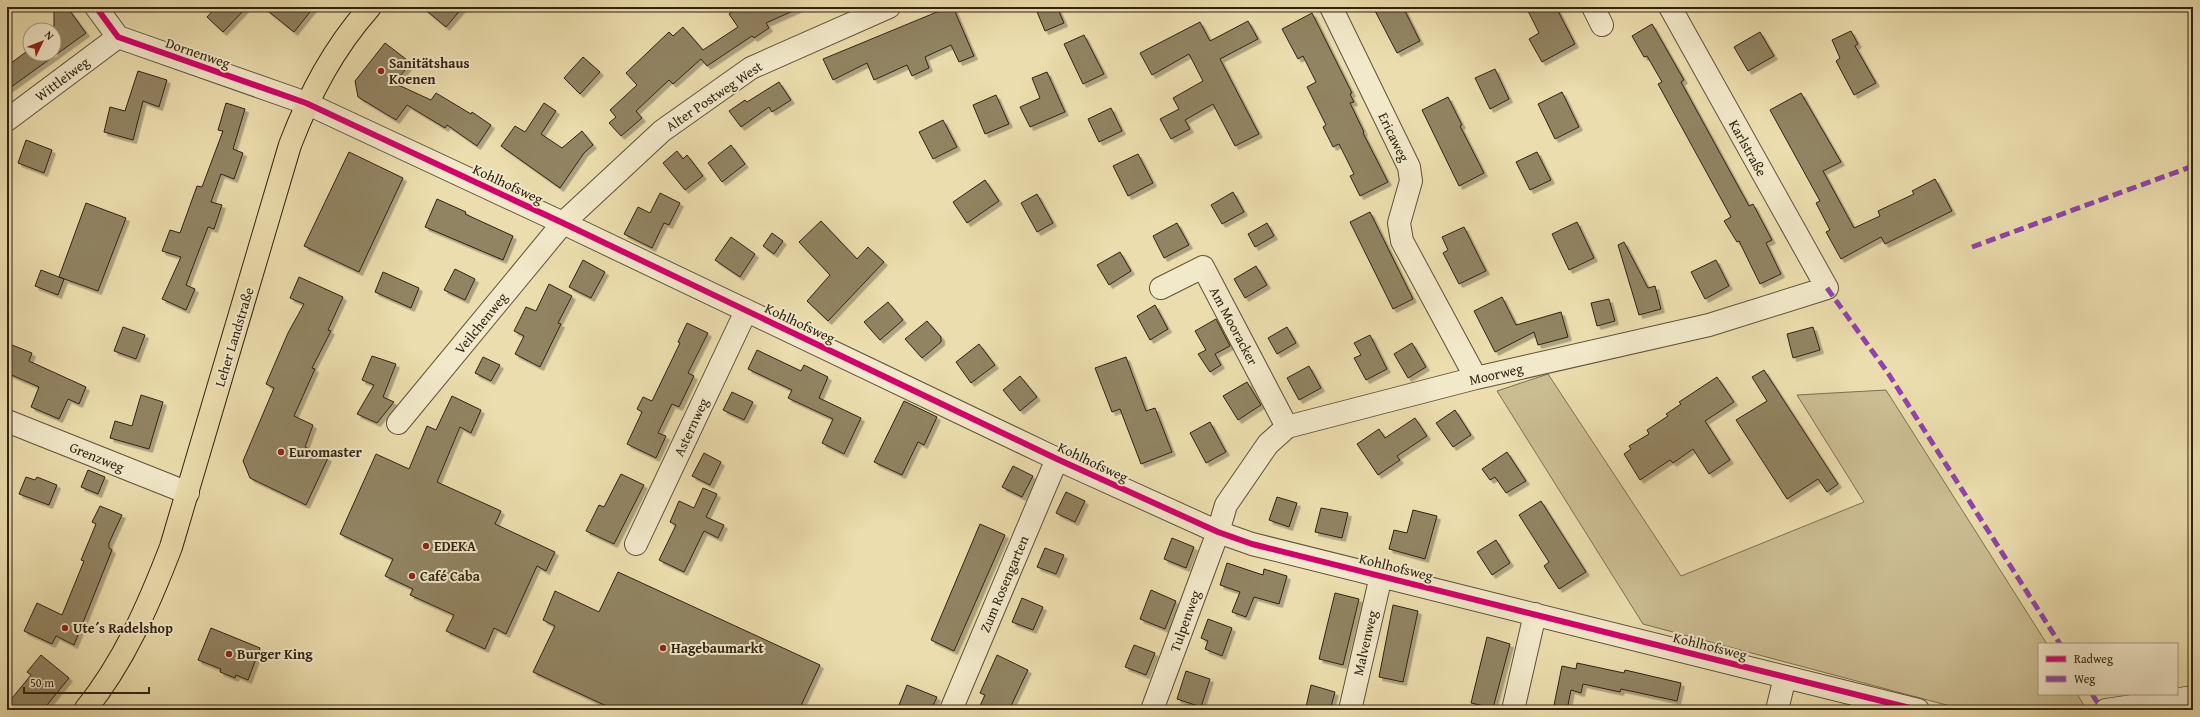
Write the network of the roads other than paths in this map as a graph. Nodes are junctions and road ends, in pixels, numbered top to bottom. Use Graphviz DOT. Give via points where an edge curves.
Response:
graph roads {
  1 [pos="96,7"];
  2 [pos="370,7"];
  3 [pos="889,7"];
  4 [pos="1331,7"];
  5 [pos="1670,7"];
  6 [pos="856,13"];
  7 [pos="118,37"];
  8 [pos="306,103"];
  9 [pos="7,120"];
  10 [pos="563,223"];
  11 [pos="1161,288"];
  12 [pos="1827,288"];
  13 [pos="746,311"];
  14 [pos="1476,378"];
  15 [pos="7,421"];
  16 [pos="398,423"];
  17 [pos="1287,428"];
  18 [pos="1057,459"];
  19 [pos="188,493"];
  20 [pos="1218,532"];
  21 [pos="636,544"];
  22 [pos="1381,576"];
  23 [pos="1535,614"];
  24 [pos="1785,677"];
  25 [pos="2193,697"];
  26 [pos="84,710"];
  27 [pos="951,710"];
  28 [pos="1152,710"];
  29 [pos="1350,710"];
  30 [pos="1513,710"];
  31 [pos="1777,710"];
  32 [pos="1918,710"];
  33 [pos="2106,710"];
  1 -- 7 [label="street"];
  2 -- 8 [label="main road, Leher Landstraße" via="330,60"];
  3 -- 6 [label="street, Alter Postweg West"];
  4 -- 14 [label="street, Ericaweg" via="1409,167 1411,181 1399,223 1402,241"];
  5 -- 12 [label="street, Karlstraße"];
  6 -- 10 [label="street, Alter Postweg West" via="751,68 662,131"];
  7 -- 8 [label="street, Dornenweg"];
  7 -- 9 [label="street, Wittleiweg"];
  8 -- 10 [label="street, Kohlhofsweg"];
  8 -- 19 [label="main road, Leher Landstraße" via="290,145"];
  10 -- 13 [label="street, Kohlhofsweg"];
  10 -- 16 [label="street, Veilchenweg"];
  11 -- 17 [label="street, Am Mooracker" via="1203,267"];
  12 -- 14 [label="street, Moorweg" via="1709,325"];
  13 -- 18 [label="street, Kohlhofsweg"];
  13 -- 21 [label="street, Asternweg"];
  14 -- 17 [label="street, Moorweg"];
  15 -- 19 [label="street, Grenzweg"];
  17 -- 20 [label="street, Moorweg" via="1268,444 1226,505"];
  18 -- 20 [label="street, Kohlhofsweg"];
  18 -- 27 [label="street, Zum Rosengarten"];
  19 -- 26 [label="main road, Leher Landstraße" via="150,602 110,674"];
  20 -- 22 [label="street, Kohlhofsweg" via="1252,544"];
  20 -- 28 [label="street, Tulpenweg"];
  22 -- 23 [label="street, Kohlhofsweg"];
  22 -- 29 [label="street, Malvenweg"];
  23 -- 24 [label="street, Kohlhofsweg"];
  23 -- 30 [label="street"];
  24 -- 31 [label="street"];
  24 -- 32 [label="street, Kohlhofsweg"];
  25 -- 33 [label="street"];
}
